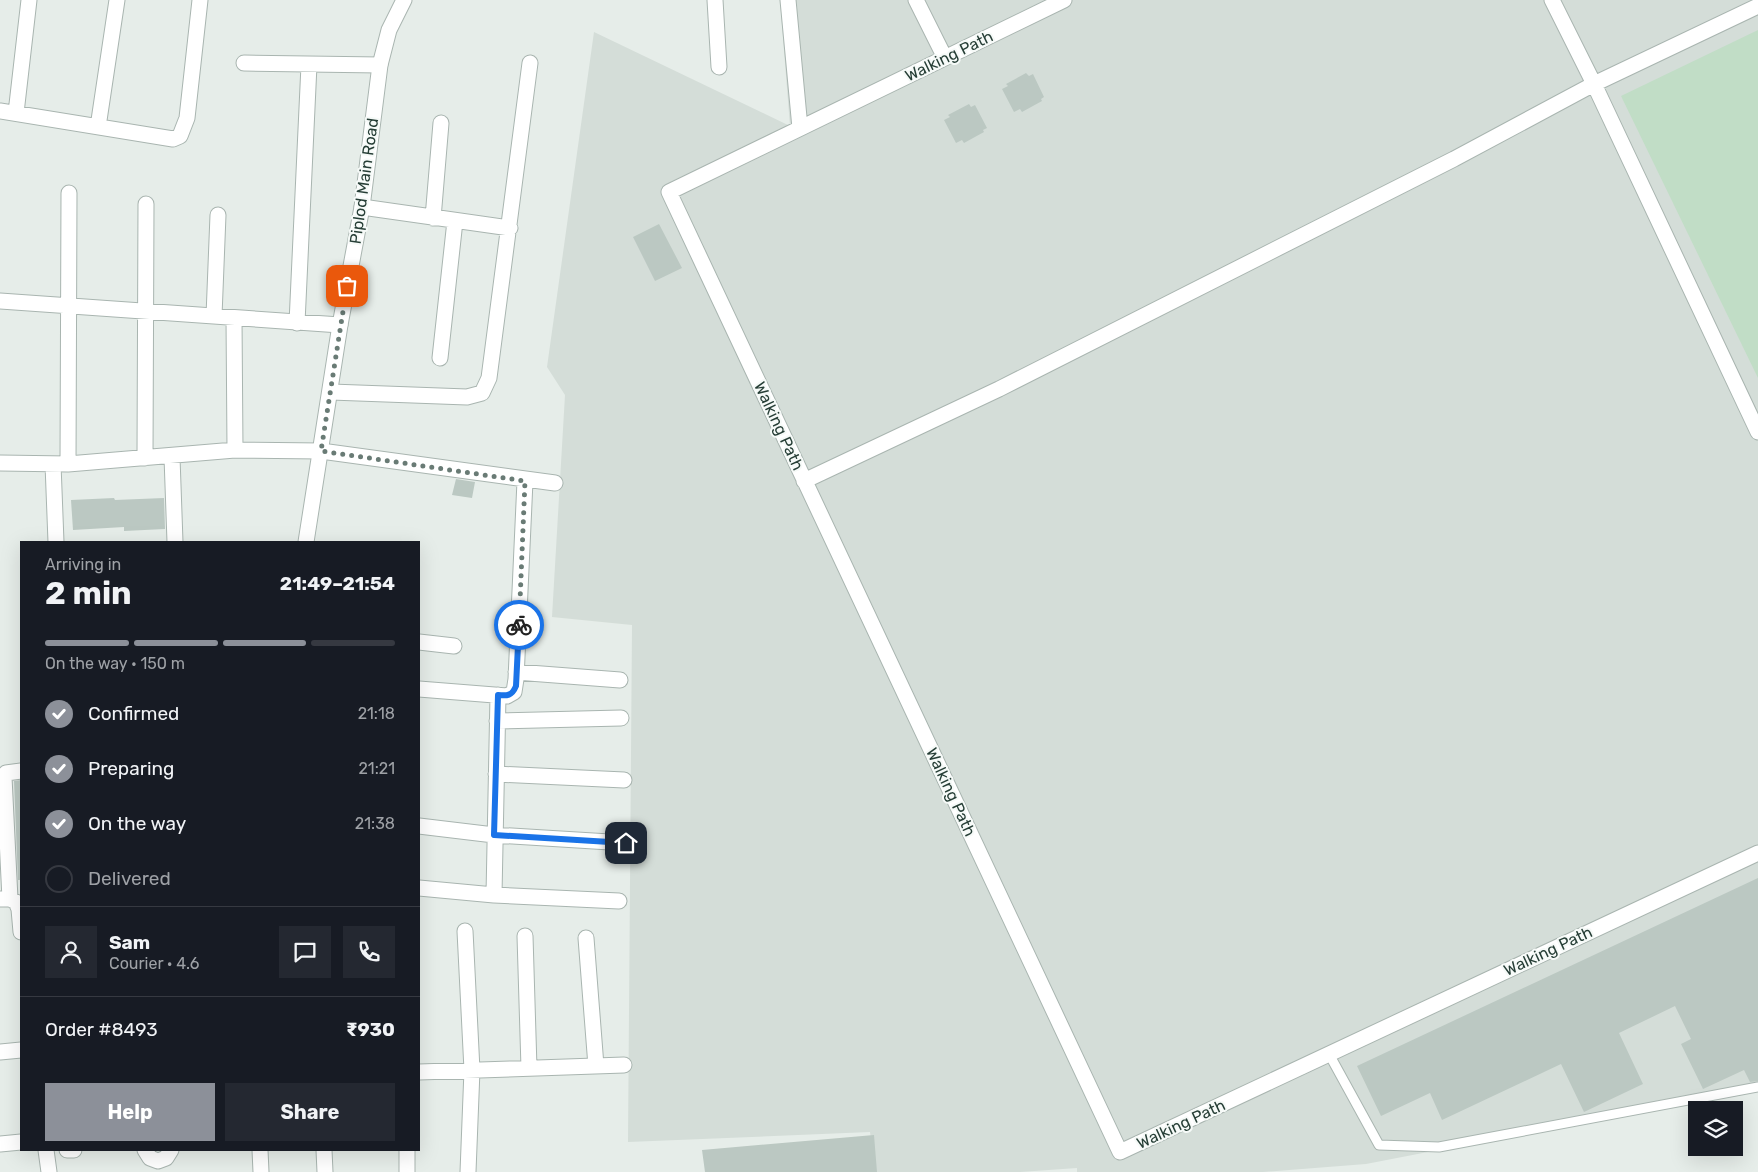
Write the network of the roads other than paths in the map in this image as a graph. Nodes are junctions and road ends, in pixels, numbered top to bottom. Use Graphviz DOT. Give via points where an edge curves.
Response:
graph roads {
  1 [pos="29,0"];
  2 [pos="117,0"];
  3 [pos="200,0"];
  4 [pos="404,0"];
  5 [pos="715,0"];
  6 [pos="788,0"];
  7 [pos="916,0"];
  8 [pos="1552,0"];
  9 [pos="1056,2"];
  10 [pos="1758,6"];
  11 [pos="944,58"];
  12 [pos="244,63"];
  13 [pos="309,64"];
  14 [pos="380,64"];
  15 [pos="530,64"];
  16 [pos="719,67"];
  17 [pos="1594,84"];
  18 [pos="0,111"];
  19 [pos="16,113"];
  20 [pos="441,123"];
  21 [pos="98,127"];
  22 [pos="800,128"];
  23 [pos="69,193"];
  24 [pos="146,204"];
  25 [pos="362,207"];
  26 [pos="218,215"];
  27 [pos="433,218"];
  28 [pos="455,221"];
  29 [pos="510,228"];
  30 [pos="0,301"];
  31 [pos="68,305"];
  32 [pos="145,311"];
  33 [pos="214,316"];
  34 [pos="234,318"];
  35 [pos="297,323"];
  36 [pos="340,325"];
  37 [pos="440,358"];
  38 [pos="331,392"];
  39 [pos="1758,432"];
  40 [pos="234,450"];
  41 [pos="321,451"];
  42 [pos="172,456"];
  43 [pos="144,458"];
  44 [pos="0,463"];
  45 [pos="60,464"];
  46 [pos="804,480"];
  47 [pos="525,481"];
  48 [pos="555,483"];
  49 [pos="56,541"];
  50 [pos="175,541"];
  51 [pos="306,541"];
  52 [pos="420,642"];
  53 [pos="454,646"];
  54 [pos="516,672"];
  55 [pos="620,680"];
  56 [pos="420,689"];
  57 [pos="498,695"];
  58 [pos="621,718"];
  59 [pos="497,721"];
  60 [pos="20,771"];
  61 [pos="496,774"];
  62 [pos="624,780"];
  63 [pos="420,826"];
  64 [pos="494,835"];
  65 [pos="626,843"];
  66 [pos="1758,853"];
  67 [pos="15,878"];
  68 [pos="420,888"];
  69 [pos="494,895"];
  70 [pos="5,899"];
  71 [pos="619,901"];
  72 [pos="20,920"];
  73 [pos="465,931"];
  74 [pos="525,936"];
  75 [pos="586,938"];
  76 [pos="20,1050"];
  77 [pos="0,1052"];
  78 [pos="1329,1054"];
  79 [pos="624,1065"];
  80 [pos="596,1066"];
  81 [pos="529,1068"];
  82 [pos="472,1070"];
  83 [pos="420,1072"];
  84 [pos="1758,1088"];
  85 [pos="20,1142"];
  86 [pos="0,1144"];
  87 [pos="46,1151"];
  88 [pos="146,1151"];
  89 [pos="170,1151"];
  90 [pos="260,1151"];
  91 [pos="324,1151"];
  92 [pos="407,1151"];
  93 [pos="159,1166"];
  94 [pos="49,1172"];
  95 [pos="261,1172"];
  96 [pos="325,1172"];
  97 [pos="407,1172"];
  98 [pos="468,1172"];
  1 -- 19 [label="street"];
  2 -- 21 [label="street"];
  3 -- 21 [label="street" via="187,118 180,136 173,139"];
  4 -- 14 [label="street, Piplod Main Road" via="389,30"];
  5 -- 16 [label="street"];
  6 -- 22 [label="street"];
  7 -- 11 [label="street"];
  8 -- 17 [label="street"];
  9 -- 11 [label="street, Walking Path"];
  10 -- 17 [label="street"];
  11 -- 22 [label="street, Walking Path"];
  12 -- 13 [label="street"];
  13 -- 14 [label="street"];
  13 -- 35 [label="street"];
  14 -- 25 [label="street, Piplod Main Road"];
  15 -- 29 [label="street"];
  17 -- 39 [label="street"];
  17 -- 46 [label="street" via="1445,164 999,389"];
  18 -- 19 [label="street"];
  19 -- 21 [label="street"];
  20 -- 27 [label="street"];
  22 -- 46 [label="street, Walking Path" via="669,192"];
  23 -- 31 [label="street"];
  24 -- 32 [label="street"];
  25 -- 27 [label="street"];
  25 -- 36 [label="street, Piplod Main Road"];
  26 -- 33 [label="street"];
  27 -- 28 [label="street"];
  28 -- 29 [label="street"];
  28 -- 37 [label="street"];
  29 -- 38 [label="street" via="489,378 482,393 467,396"];
  30 -- 31 [label="street"];
  31 -- 32 [label="street"];
  31 -- 45 [label="street"];
  32 -- 33 [label="street"];
  32 -- 43 [label="street"];
  33 -- 34 [label="street"];
  34 -- 35 [label="street"];
  34 -- 40 [label="street"];
  35 -- 36 [label="street"];
  36 -- 38 [label="street, Piplod Main Road"];
  38 -- 41 [label="street, Piplod Main Road"];
  40 -- 41 [label="street"];
  40 -- 42 [label="street"];
  41 -- 47 [label="street"];
  41 -- 51 [label="street, Piplod Main Road"];
  42 -- 43 [label="street"];
  42 -- 50 [label="street"];
  43 -- 45 [label="street"];
  44 -- 45 [label="street"];
  45 -- 49 [label="street"];
  46 -- 78 [label="street, Walking Path" via="1120,1152"];
  47 -- 48 [label="street"];
  47 -- 54 [label="street"];
  52 -- 53 [label="street"];
  54 -- 55 [label="street"];
  54 -- 57 [label="street" via="514,692 508,696"];
  56 -- 57 [label="street"];
  57 -- 59 [label="street"];
  58 -- 59 [label="street"];
  59 -- 61 [label="street"];
  60 -- 67 [label="street" via="6,773 4,777"];
  61 -- 62 [label="street"];
  61 -- 64 [label="street"];
  63 -- 64 [label="street"];
  64 -- 65 [label="street"];
  64 -- 69 [label="street"];
  66 -- 78 [label="street, Walking Path"];
  67 -- 70 [label="street"];
  68 -- 69 [label="street"];
  69 -- 71 [label="street"];
  70 -- 72 [label="street" via="16,902"];
  73 -- 82 [label="street"];
  74 -- 81 [label="street"];
  75 -- 80 [label="street"];
  76 -- 77 [label="street"];
  78 -- 84 [label="lane" via="1379,1145 1439,1148"];
  79 -- 80 [label="street"];
  80 -- 81 [label="street"];
  81 -- 82 [label="street"];
  82 -- 83 [label="street"];
  82 -- 98 [label="street"];
  85 -- 86 [label="street"];
  87 -- 94 [label="street"];
  88 -- 93 [label="street"];
  89 -- 93 [label="street"];
  90 -- 95 [label="street"];
  91 -- 96 [label="street"];
  92 -- 97 [label="street"];
}
